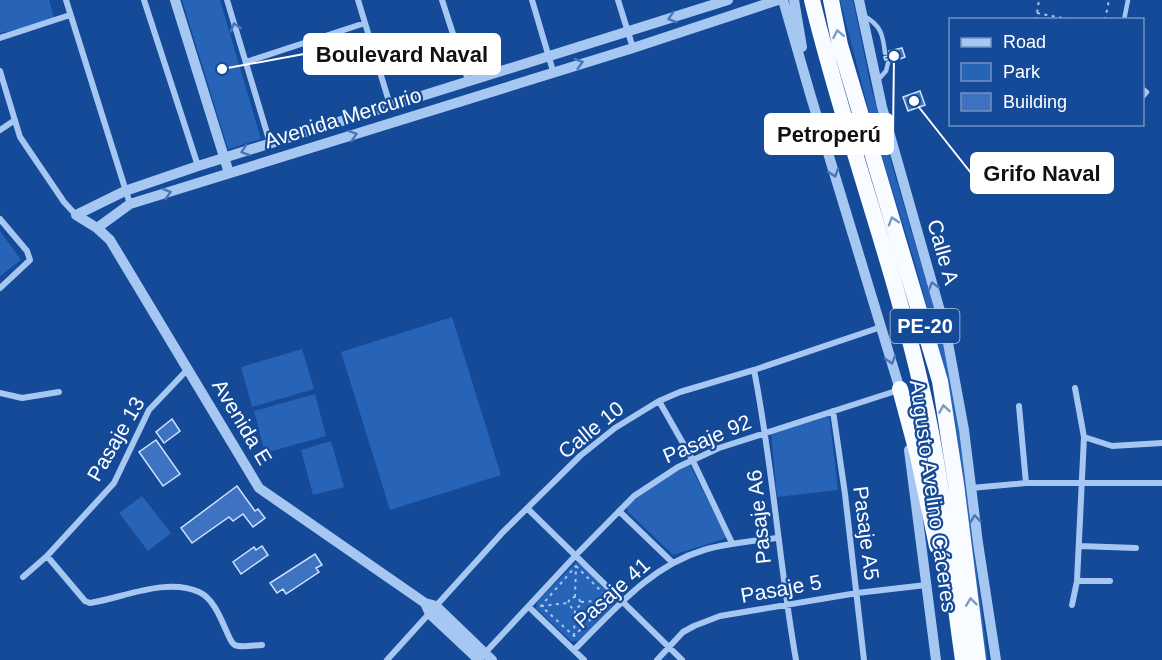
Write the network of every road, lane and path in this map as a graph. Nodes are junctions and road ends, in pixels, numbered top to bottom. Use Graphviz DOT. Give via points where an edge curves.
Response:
graph roads {
  1 [pos="66,0"];
  2 [pos="144,0"];
  3 [pos="175,0"];
  4 [pos="227,0"];
  5 [pos="358,0"];
  6 [pos="442,0"];
  7 [pos="532,0"];
  8 [pos="618,0"];
  9 [pos="728,0"];
  10 [pos="778,0"];
  11 [pos="783,0"];
  12 [pos="794,0"];
  13 [pos="812,0"];
  14 [pos="831,0"];
  15 [pos="859,0"];
  16 [pos="1039,0"];
  17 [pos="1109,0"];
  18 [pos="1128,0"];
  19 [pos="705,4"];
  20 [pos="860,13"];
  21 [pos="1037,13"];
  22 [pos="70,15"];
  23 [pos="1036,18"];
  24 [pos="1063,18"];
  25 [pos="1105,18"];
  26 [pos="1124,18"];
  27 [pos="365,23"];
  28 [pos="628,32"];
  29 [pos="0,38"];
  30 [pos="633,48"];
  31 [pos="885,53"];
  32 [pos="549,56"];
  33 [pos="246,62"];
  34 [pos="888,63"];
  35 [pos="0,71"];
  36 [pos="553,71"];
  37 [pos="468,80"];
  38 [pos="876,82"];
  39 [pos="429,93"];
  40 [pos="811,97"];
  41 [pos="390,105"];
  42 [pos="434,110"];
  43 [pos="15,120"];
  44 [pos="0,130"];
  45 [pos="270,143"];
  46 [pos="224,158"];
  47 [pos="198,166"];
  48 [pos="229,173"];
  49 [pos="125,190"];
  50 [pos="130,204"];
  51 [pos="76,215"];
  52 [pos="0,219"];
  53 [pos="97,228"];
  54 [pos="0,288"];
  55 [pos="881,327"];
  56 [pos="188,369"];
  57 [pos="754,370"];
  58 [pos="1075,388"];
  59 [pos="900,389"];
  60 [pos="59,392"];
  61 [pos="0,393"];
  62 [pos="659,401"];
  63 [pos="1019,406"];
  64 [pos="832,411"];
  65 [pos="766,431"];
  66 [pos="1084,437"];
  67 [pos="1162,443"];
  68 [pos="692,459"];
  69 [pos="1082,482"];
  70 [pos="1026,483"];
  71 [pos="1162,483"];
  72 [pos="971,488"];
  73 [pos="528,509"];
  74 [pos="619,511"];
  75 [pos="777,538"];
  76 [pos="732,543"];
  77 [pos="1079,546"];
  78 [pos="1136,548"];
  79 [pos="576,555"];
  80 [pos="47,556"];
  81 [pos="673,563"];
  82 [pos="576,566"];
  83 [pos="23,577"];
  84 [pos="1077,581"];
  85 [pos="1110,581"];
  86 [pos="926,585"];
  87 [pos="857,592"];
  88 [pos="575,597"];
  89 [pos="610,600"];
  90 [pos="623,601"];
  91 [pos="568,603"];
  92 [pos="581,603"];
  93 [pos="786,603"];
  94 [pos="1072,605"];
  95 [pos="529,606"];
  96 [pos="541,606"];
  97 [pos="430,607"];
  98 [pos="575,609"];
  99 [pos="574,636"];
  100 [pos="960,639"];
  101 [pos="262,645"];
  102 [pos="669,648"];
  103 [pos="574,650"];
  104 [pos="485,658"];
  105 [pos="387,660"];
  106 [pos="584,660"];
  107 [pos="657,660"];
  108 [pos="682,660"];
  109 [pos="796,660"];
  110 [pos="864,660"];
  111 [pos="936,660"];
  112 [pos="963,660"];
  113 [pos="978,660"];
  114 [pos="996,660"];
  1 -- 22 [label="street"];
  2 -- 47 [label="street"];
  3 -- 46 [label="street"];
  33 -- 4 [label="street, one-way"];
  5 -- 27 [label="street"];
  6 -- 37 [label="street"];
  7 -- 32 [label="street"];
  8 -- 28 [label="street"];
  9 -- 19 [label="street, Avenida Mercurio"];
  10 -- 30 [label="street, Avenida Mercurio"];
  11 -- 40 [label="street, Augusto Avelino Cáceres"];
  12 -- 40 [label="street, Augusto Avelino Cáceres"];
  13 -- 100 [label="highway, PE-20" via="924,396"];
  113 -- 14 [label="highway, PE-20, one-way" via="940,381 846,66"];
  15 -- 20 [label="street, Calle A"];
  16 -- 21 [label="path"];
  17 -- 25 [label="path"];
  18 -- 26 [label="lane"];
  19 -- 28 [label="street, Avenida Mercurio, one-way"];
  20 -- 31 [label="lane" via="882,33"];
  20 -- 38 [label="street, Calle A"];
  21 -- 23 [label="path"];
  21 -- 24 [label="path"];
  22 -- 29 [label="street"];
  22 -- 49 [label="street"];
  27 -- 33 [label="street"];
  27 -- 41 [label="street"];
  28 -- 30 [label="street"];
  28 -- 32 [label="street, Avenida Mercurio"];
  36 -- 30 [label="street, Avenida Mercurio, one-way"];
  32 -- 36 [label="street"];
  32 -- 37 [label="street, Avenida Mercurio"];
  33 -- 45 [label="street"];
  34 -- 38 [label="lane"];
  35 -- 43 [label="street"];
  36 -- 42 [label="street, Avenida Mercurio"];
  37 -- 39 [label="street, Avenida Mercurio"];
  72 -- 38 [label="street, Calle A, one-way" via="946,332"];
  39 -- 41 [label="street, Avenida Mercurio"];
  39 -- 42 [label="street"];
  40 -- 55 [label="street, Augusto Avelino Cáceres, one-way"];
  41 -- 45 [label="street, Avenida Mercurio"];
  48 -- 42 [label="street, Avenida Mercurio, one-way"];
  43 -- 44 [label="street"];
  43 -- 51 [label="street" via="20,137"];
  45 -- 46 [label="street, Avenida Mercurio, one-way"];
  46 -- 47 [label="street, Avenida Mercurio"];
  46 -- 48 [label="street"];
  47 -- 49 [label="street, Avenida Mercurio"];
  50 -- 48 [label="street, Avenida Mercurio, one-way"];
  49 -- 50 [label="street"];
  49 -- 51 [label="street, Avenida Mercurio"];
  50 -- 53 [label="street, Avenida Mercurio"];
  51 -- 53 [label="street, Avenida E"];
  52 -- 54 [label="street" via="30,260"];
  53 -- 56 [label="street, Avenida E" via="110,240"];
  55 -- 57 [label="street, Calle 10"];
  55 -- 59 [label="street, Augusto Avelino Cáceres, one-way"];
  56 -- 80 [label="street, Pasaje 13" via="149,410 114,483"];
  56 -- 97 [label="street, Avenida E" via="263,493"];
  57 -- 62 [label="street, Calle 10"];
  57 -- 65 [label="street, Pasaje A6"];
  58 -- 66 [label="street"];
  59 -- 64 [label="street, Pasaje 92"];
  59 -- 86 [label="street, Augusto Avelino Cáceres"];
  59 -- 100 [label="highway" via="945,594"];
  60 -- 61 [label="street" via="22,398"];
  62 -- 68 [label="street"];
  62 -- 73 [label="street, Calle 10" via="597,442"];
  63 -- 70 [label="street"];
  64 -- 65 [label="street, Pasaje 92"];
  64 -- 87 [label="street, Pasaje A5"];
  65 -- 68 [label="street, Pasaje 92"];
  65 -- 75 [label="street, Pasaje A6"];
  66 -- 67 [label="street" via="1112,446"];
  66 -- 69 [label="street"];
  68 -- 74 [label="street, Pasaje 92" via="655,480"];
  68 -- 76 [label="street"];
  69 -- 70 [label="street"];
  69 -- 71 [label="street"];
  69 -- 77 [label="street"];
  70 -- 72 [label="street"];
  114 -- 72 [label="street, Calle A, one-way"];
  73 -- 79 [label="street"];
  73 -- 97 [label="street, Calle 10"];
  74 -- 79 [label="street, Pasaje 92"];
  74 -- 81 [label="street"];
  75 -- 76 [label="street, Pasaje 41"];
  75 -- 93 [label="street, Pasaje A6"];
  76 -- 81 [label="street, Pasaje 41"];
  77 -- 78 [label="street"];
  77 -- 84 [label="street"];
  79 -- 90 [label="street"];
  79 -- 95 [label="street, Pasaje 92"];
  80 -- 83 [label="street, Pasaje 13"];
  80 -- 101 [label="street" via="85,601 156,587 200,592 221,616 231,642"];
  81 -- 90 [label="street, Pasaje 41"];
  82 -- 88 [label="path"];
  82 -- 89 [label="path"];
  82 -- 96 [label="path"];
  84 -- 85 [label="street"];
  84 -- 94 [label="street"];
  86 -- 87 [label="street, Pasaje 5"];
  86 -- 111 [label="street, Augusto Avelino Cáceres"];
  87 -- 93 [label="street, Pasaje 5"];
  87 -- 110 [label="street, Pasaje A5"];
  88 -- 91 [label="path"];
  88 -- 92 [label="path"];
  89 -- 92 [label="path"];
  89 -- 99 [label="path"];
  90 -- 102 [label="street"];
  90 -- 103 [label="street, Pasaje 41"];
  91 -- 96 [label="path"];
  91 -- 98 [label="path"];
  92 -- 98 [label="path"];
  93 -- 102 [label="street, Pasaje 5" via="707,620 683,632"];
  93 -- 109 [label="street, Pasaje A6"];
  95 -- 103 [label="street"];
  95 -- 104 [label="street, Pasaje 92"];
  96 -- 99 [label="path"];
  97 -- 104 [label="street, Avenida E"];
  97 -- 105 [label="street, Calle 10"];
  98 -- 99 [label="path"];
  100 -- 112 [label="highway, PE-20"];
  102 -- 107 [label="street, Pasaje 5"];
  102 -- 108 [label="street"];
  103 -- 106 [label="street"];
}
